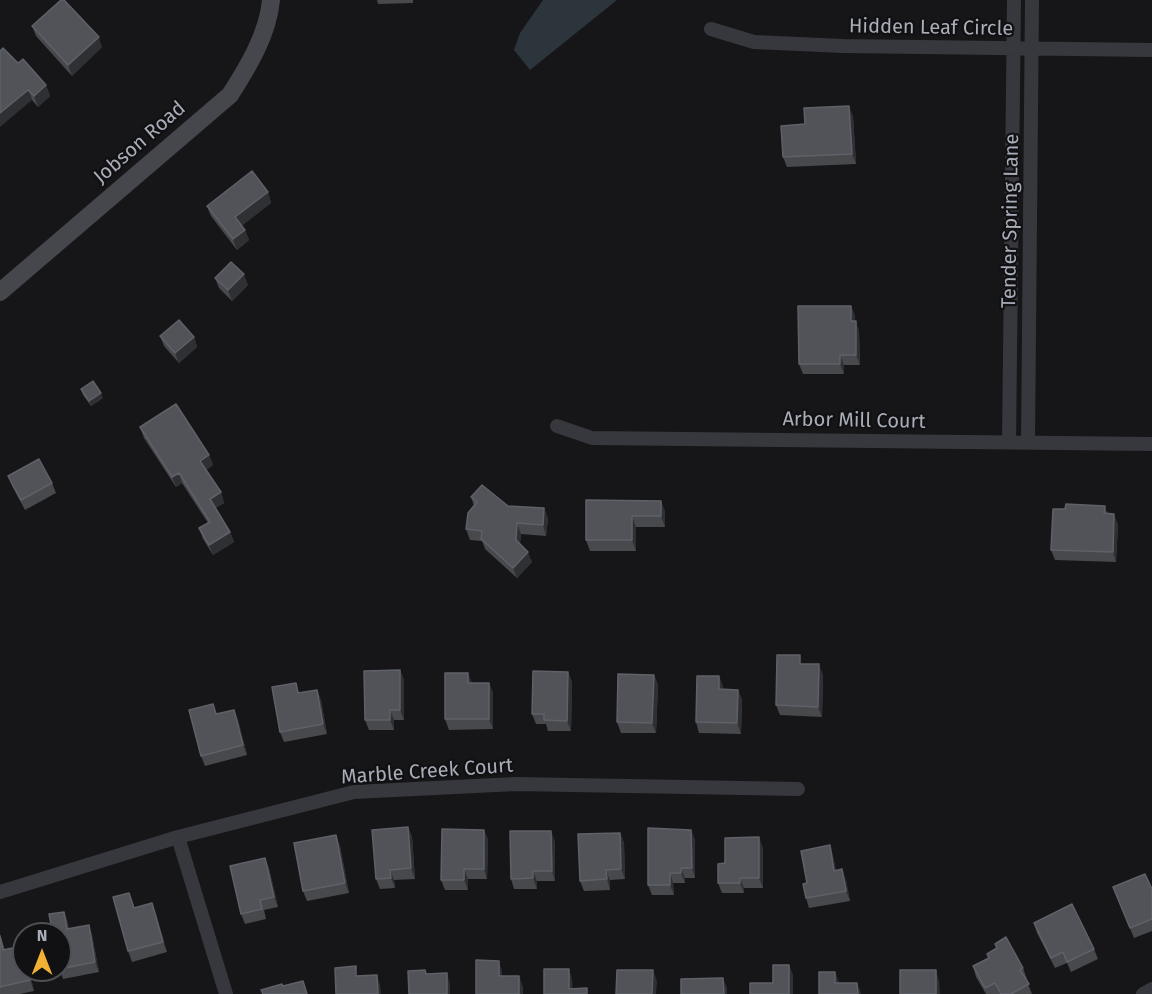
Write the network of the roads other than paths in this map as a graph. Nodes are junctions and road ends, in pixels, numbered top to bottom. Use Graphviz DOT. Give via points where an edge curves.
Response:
graph roads {
  1 [pos="271,0"];
  2 [pos="1014,0"];
  3 [pos="1032,0"];
  4 [pos="711,29"];
  5 [pos="1013,49"];
  6 [pos="1032,49"];
  7 [pos="1152,50"];
  8 [pos="0,292"];
  9 [pos="557,426"];
  10 [pos="1009,442"];
  11 [pos="1028,442"];
  12 [pos="1152,444"];
  13 [pos="798,789"];
  14 [pos="178,837"];
  15 [pos="0,892"];
  16 [pos="1152,989"];
  17 [pos="226,994"];
  18 [pos="1143,994"];
  1 -- 8 [label="street, Jobson Road" via="261,37 230,95"];
  2 -- 5 [label="street, Tender Spring Lane"];
  3 -- 6 [label="street, Tender Spring Lane"];
  4 -- 5 [label="street, Hidden Leaf Circle" via="754,42"];
  5 -- 6 [label="street, Hidden Leaf Circle"];
  5 -- 10 [label="street, Tender Spring Lane"];
  6 -- 7 [label="street, Hidden Leaf Circle"];
  6 -- 11 [label="street, Tender Spring Lane"];
  9 -- 10 [label="street, Arbor Mill Court" via="592,438"];
  10 -- 11 [label="street, Arbor Mill Court"];
  11 -- 12 [label="street, Arbor Mill Court"];
  13 -- 14 [label="street, Marble Creek Court" via="516,784 354,792"];
  14 -- 15 [label="street, Marble Creek Court"];
  14 -- 17 [label="street"];
  16 -- 18 [label="street"];
}
